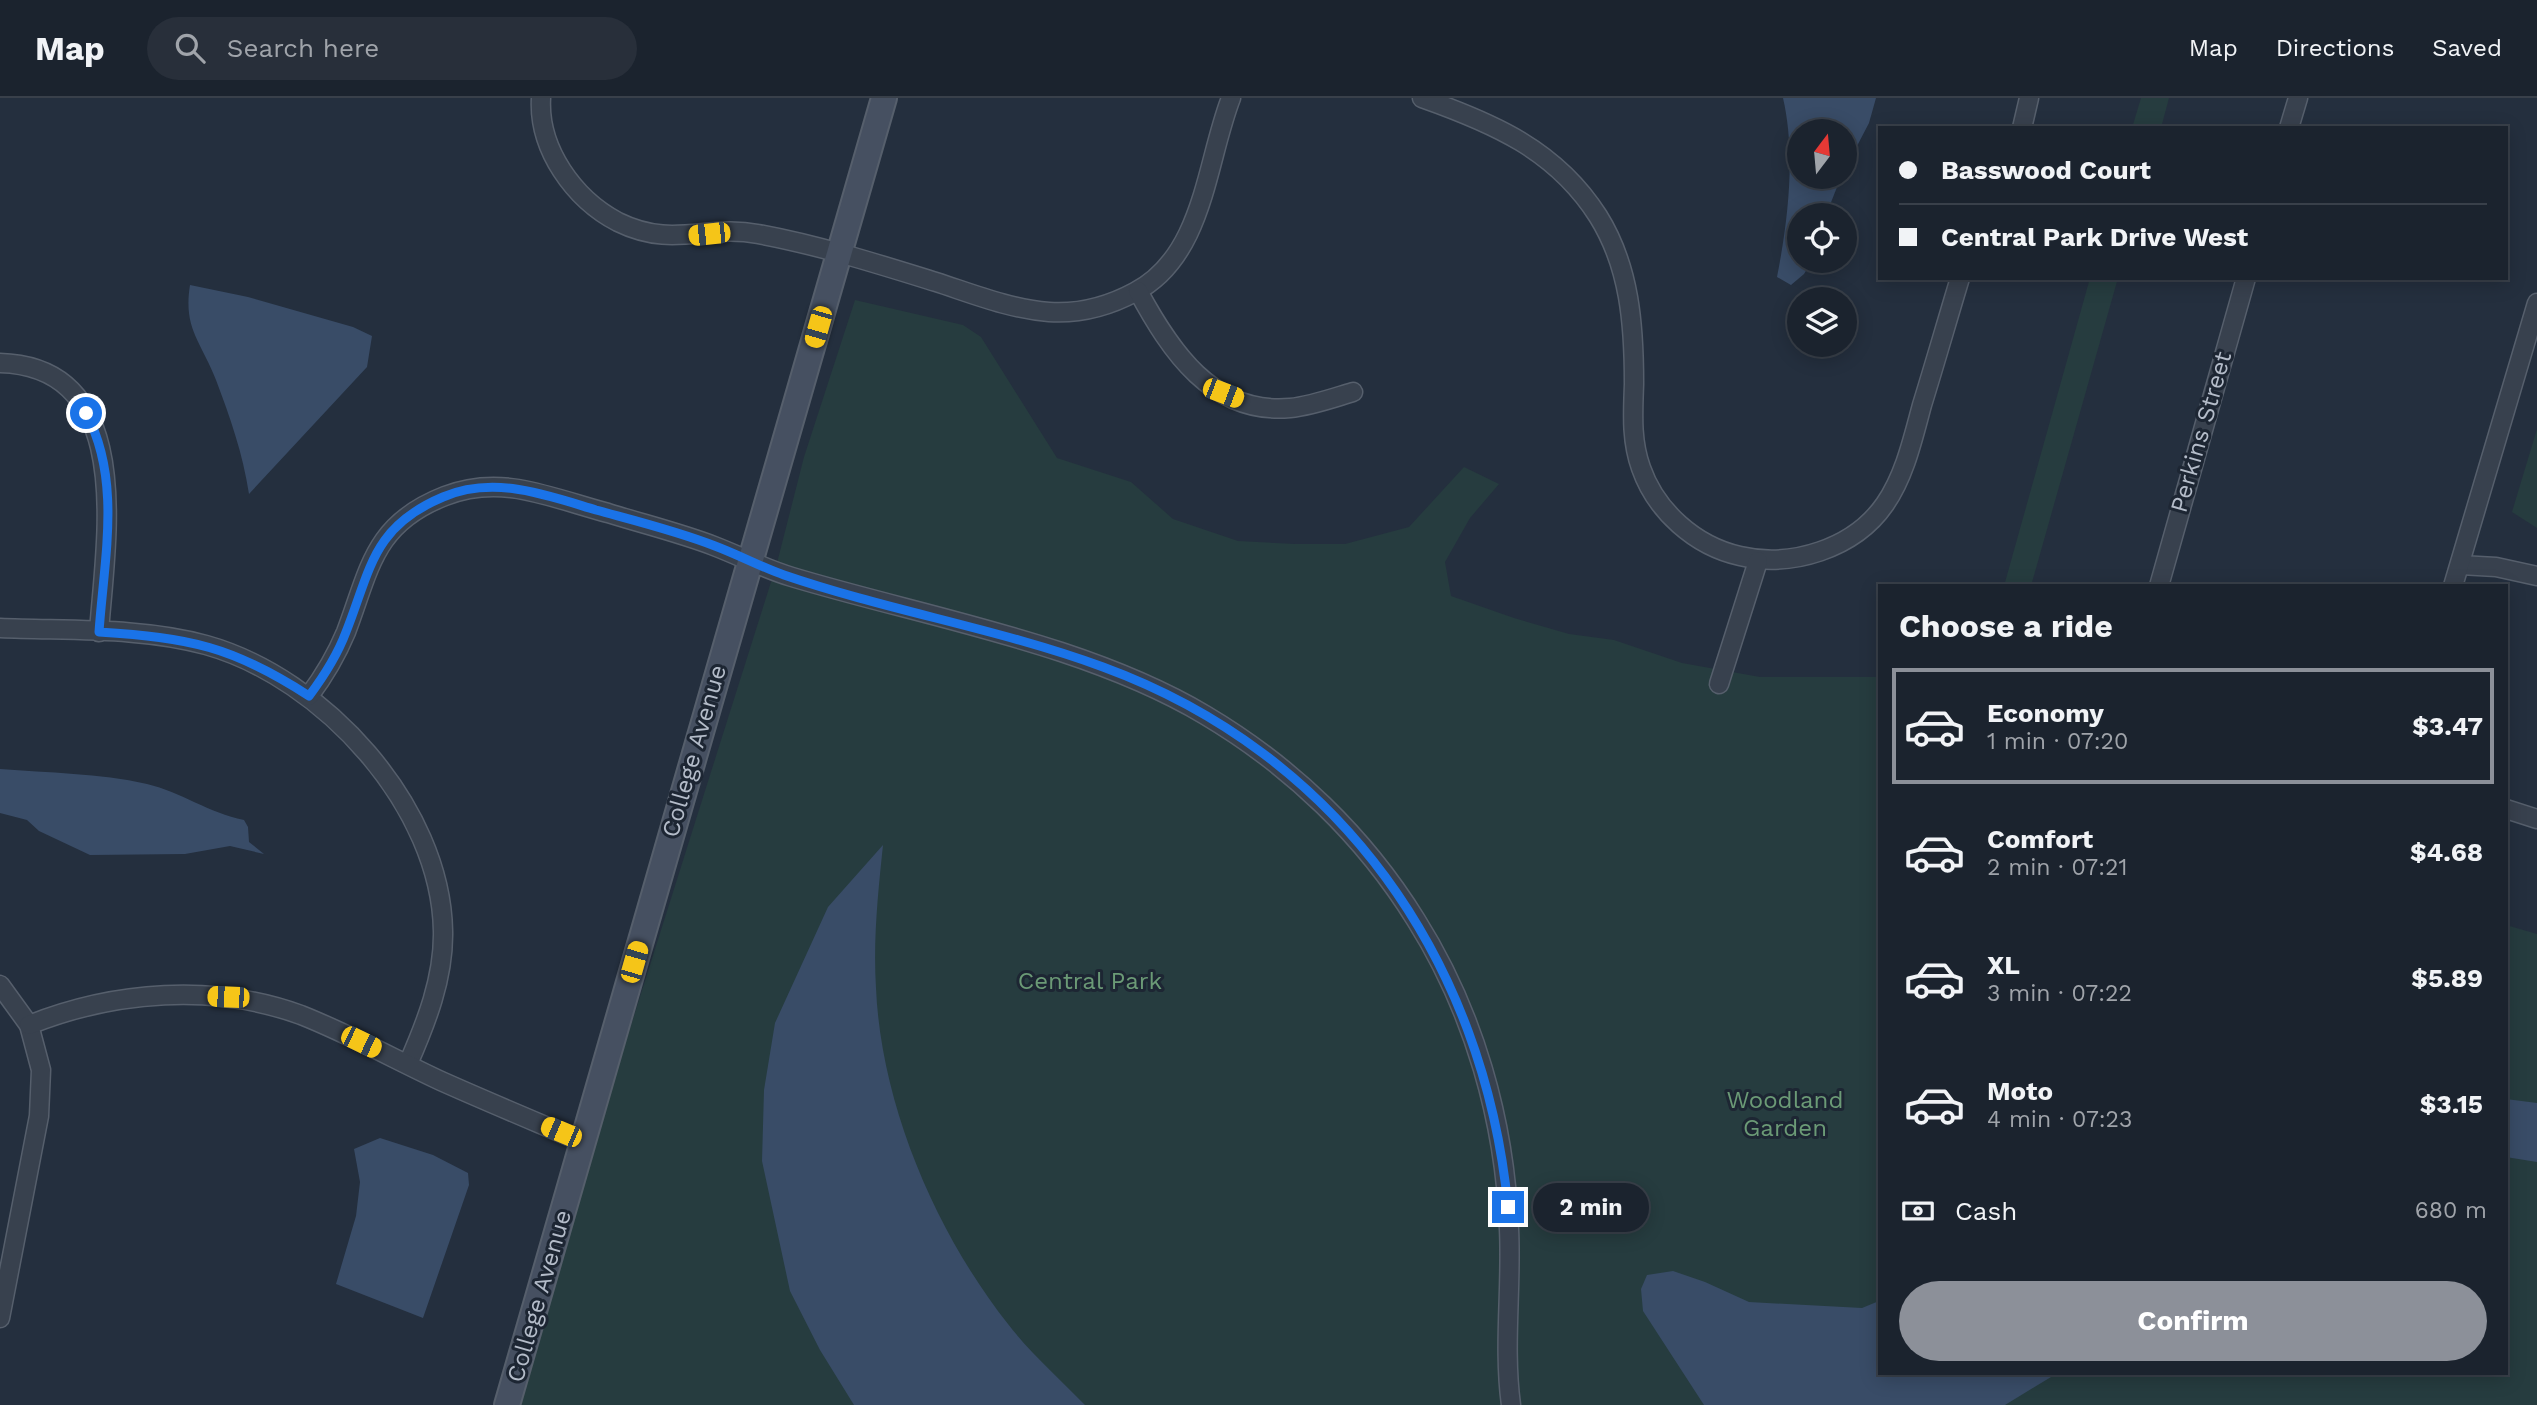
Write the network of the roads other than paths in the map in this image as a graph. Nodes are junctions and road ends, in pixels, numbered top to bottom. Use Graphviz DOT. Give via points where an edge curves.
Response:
graph roads {
  1 [pos="541,98"];
  2 [pos="884,98"];
  3 [pos="1231,98"];
  4 [pos="1422,98"];
  5 [pos="2029,98"];
  6 [pos="2298,98"];
  7 [pos="2022,126"];
  8 [pos="2290,126"];
  9 [pos="839,254"];
  10 [pos="1958,280"];
  11 [pos="2245,280"];
  12 [pos="1138,291"];
  13 [pos="2537,303"];
  14 [pos="0,363"];
  15 [pos="1353,392"];
  16 [pos="749,560"];
  17 [pos="1758,561"];
  18 [pos="2460,565"];
  19 [pos="2537,576"];
  20 [pos="2160,584"];
  21 [pos="2455,584"];
  22 [pos="0,628"];
  23 [pos="99,632"];
  24 [pos="1719,684"];
  25 [pos="309,696"];
  26 [pos="2508,810"];
  27 [pos="2537,819"];
  28 [pos="0,985"];
  29 [pos="29,1025"];
  30 [pos="408,1064"];
  31 [pos="583,1142"];
  32 [pos="0,1318"];
  33 [pos="507,1405"];
  34 [pos="1511,1405"];
  1 -- 9 [label="street" via="544,126 557,163 578,193 618,222 663,237 755,233"];
  2 -- 9 [label="main road, College Avenue"];
  3 -- 12 [label="street" via="1187,235 1178,252"];
  4 -- 17 [label="street" via="1523,141 1561,170 1589,203 1628,286 1633,430 1641,469 1660,504 1683,528 1705,543"];
  5 -- 7 [label="street"];
  6 -- 8 [label="street"];
  9 -- 12 [label="street" via="1029,310 1077,312"];
  9 -- 16 [label="main road, College Avenue"];
  10 -- 17 [label="street" via="1907,457 1883,507 1825,551"];
  11 -- 20 [label="street, Perkins Street"];
  12 -- 15 [label="street" via="1185,366 1223,393 1246,402 1290,408"];
  13 -- 18 [label="street"];
  14 -- 23 [label="street" via="34,369 56,381 78,401 95,431 107,488"];
  16 -- 25 [label="street" via="692,538 524,490 484,487 447,495 402,520 377,549 332,663"];
  16 -- 31 [label="main road, College Avenue"];
  16 -- 34 [label="street" via="789,576 1084,660 1149,685 1204,713 1261,751 1313,794 1356,839 1433,949 1465,1017 1488,1085 1508,1207 1506,1334"];
  17 -- 24 [label="street"];
  18 -- 19 [label="street"];
  18 -- 21 [label="street"];
  22 -- 23 [label="street"];
  23 -- 25 [label="street" via="181,639 208,646 244,658"];
  25 -- 30 [label="street" via="340,725 403,803 427,849 435,877 442,955 425,1024"];
  26 -- 27 [label="street"];
  28 -- 29 [label="street"];
  29 -- 30 [label="street" via="85,1006 158,994 228,997 298,1014"];
  29 -- 32 [label="street" via="41,1070 39,1116"];
  30 -- 31 [label="street"];
  31 -- 33 [label="main road, College Avenue"];
}
